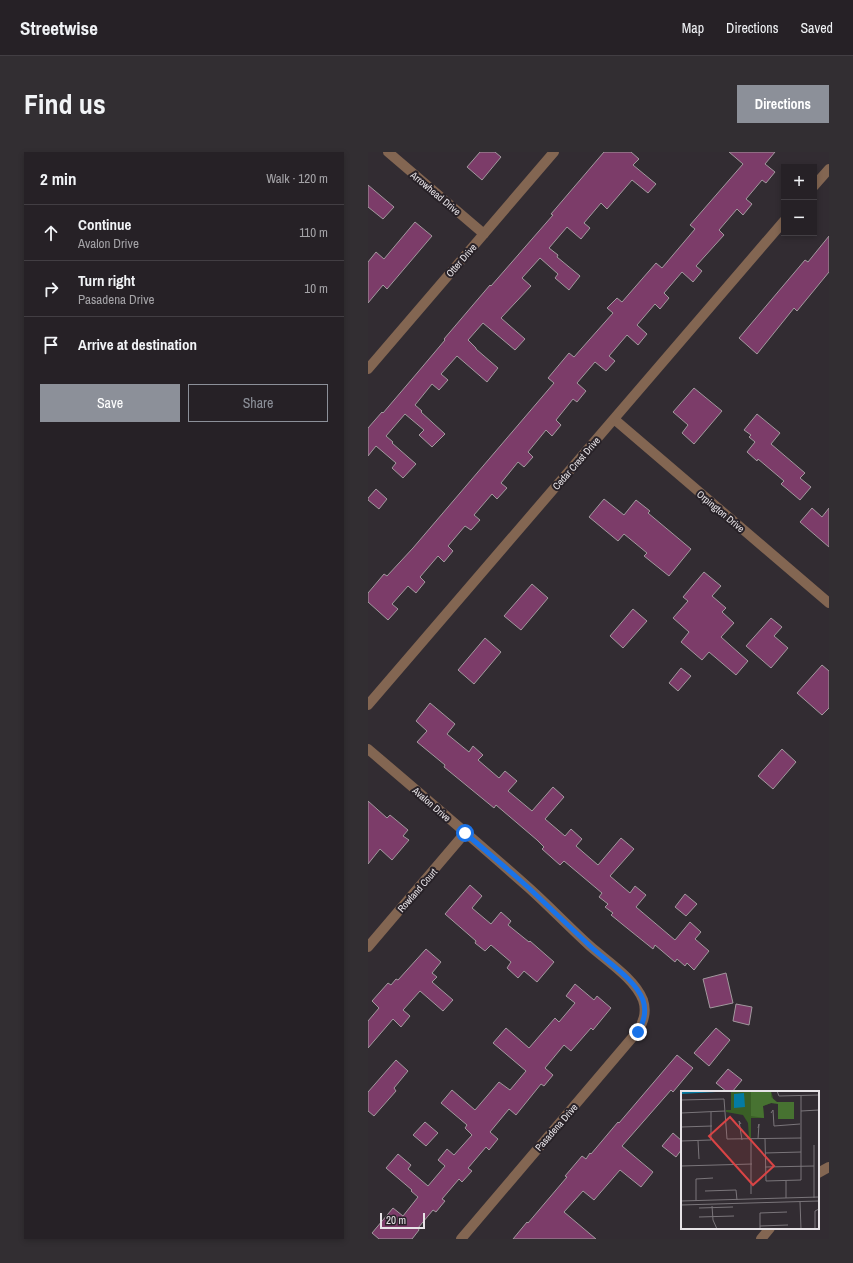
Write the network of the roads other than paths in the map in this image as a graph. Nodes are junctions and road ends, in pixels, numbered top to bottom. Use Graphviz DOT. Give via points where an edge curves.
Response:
graph roads {
  1 [pos="388,152"];
  2 [pos="554,152"];
  3 [pos="829,169"];
  4 [pos="817,183"];
  5 [pos="781,224"];
  6 [pos="484,234"];
  7 [pos="368,369"];
  8 [pos="614,419"];
  9 [pos="829,603"];
  10 [pos="368,705"];
  11 [pos="368,749"];
  12 [pos="465,833"];
  13 [pos="368,947"];
  14 [pos="645,1011"];
  15 [pos="829,1167"];
  16 [pos="819,1172"];
  17 [pos="769,1229"];
  18 [pos="461,1239"];
  19 [pos="761,1239"];
  1 -- 6 [label="street, Arrowhead Drive"];
  2 -- 6 [label="street, Otter Drive"];
  3 -- 4 [label="street"];
  5 -- 8 [label="street, Cedar Crest Drive"];
  6 -- 7 [label="street, Otter Drive"];
  8 -- 9 [label="street, Orpington Drive"];
  8 -- 10 [label="street, Cedar Crest Drive"];
  11 -- 12 [label="street, Avalon Drive"];
  12 -- 13 [label="street, Rowland Court"];
  12 -- 14 [label="street, Avalon Drive" via="626,977 643,1000"];
  14 -- 18 [label="street, Pasadena Drive" via="638,1032"];
  15 -- 16 [label="street"];
  17 -- 19 [label="street"];
}
